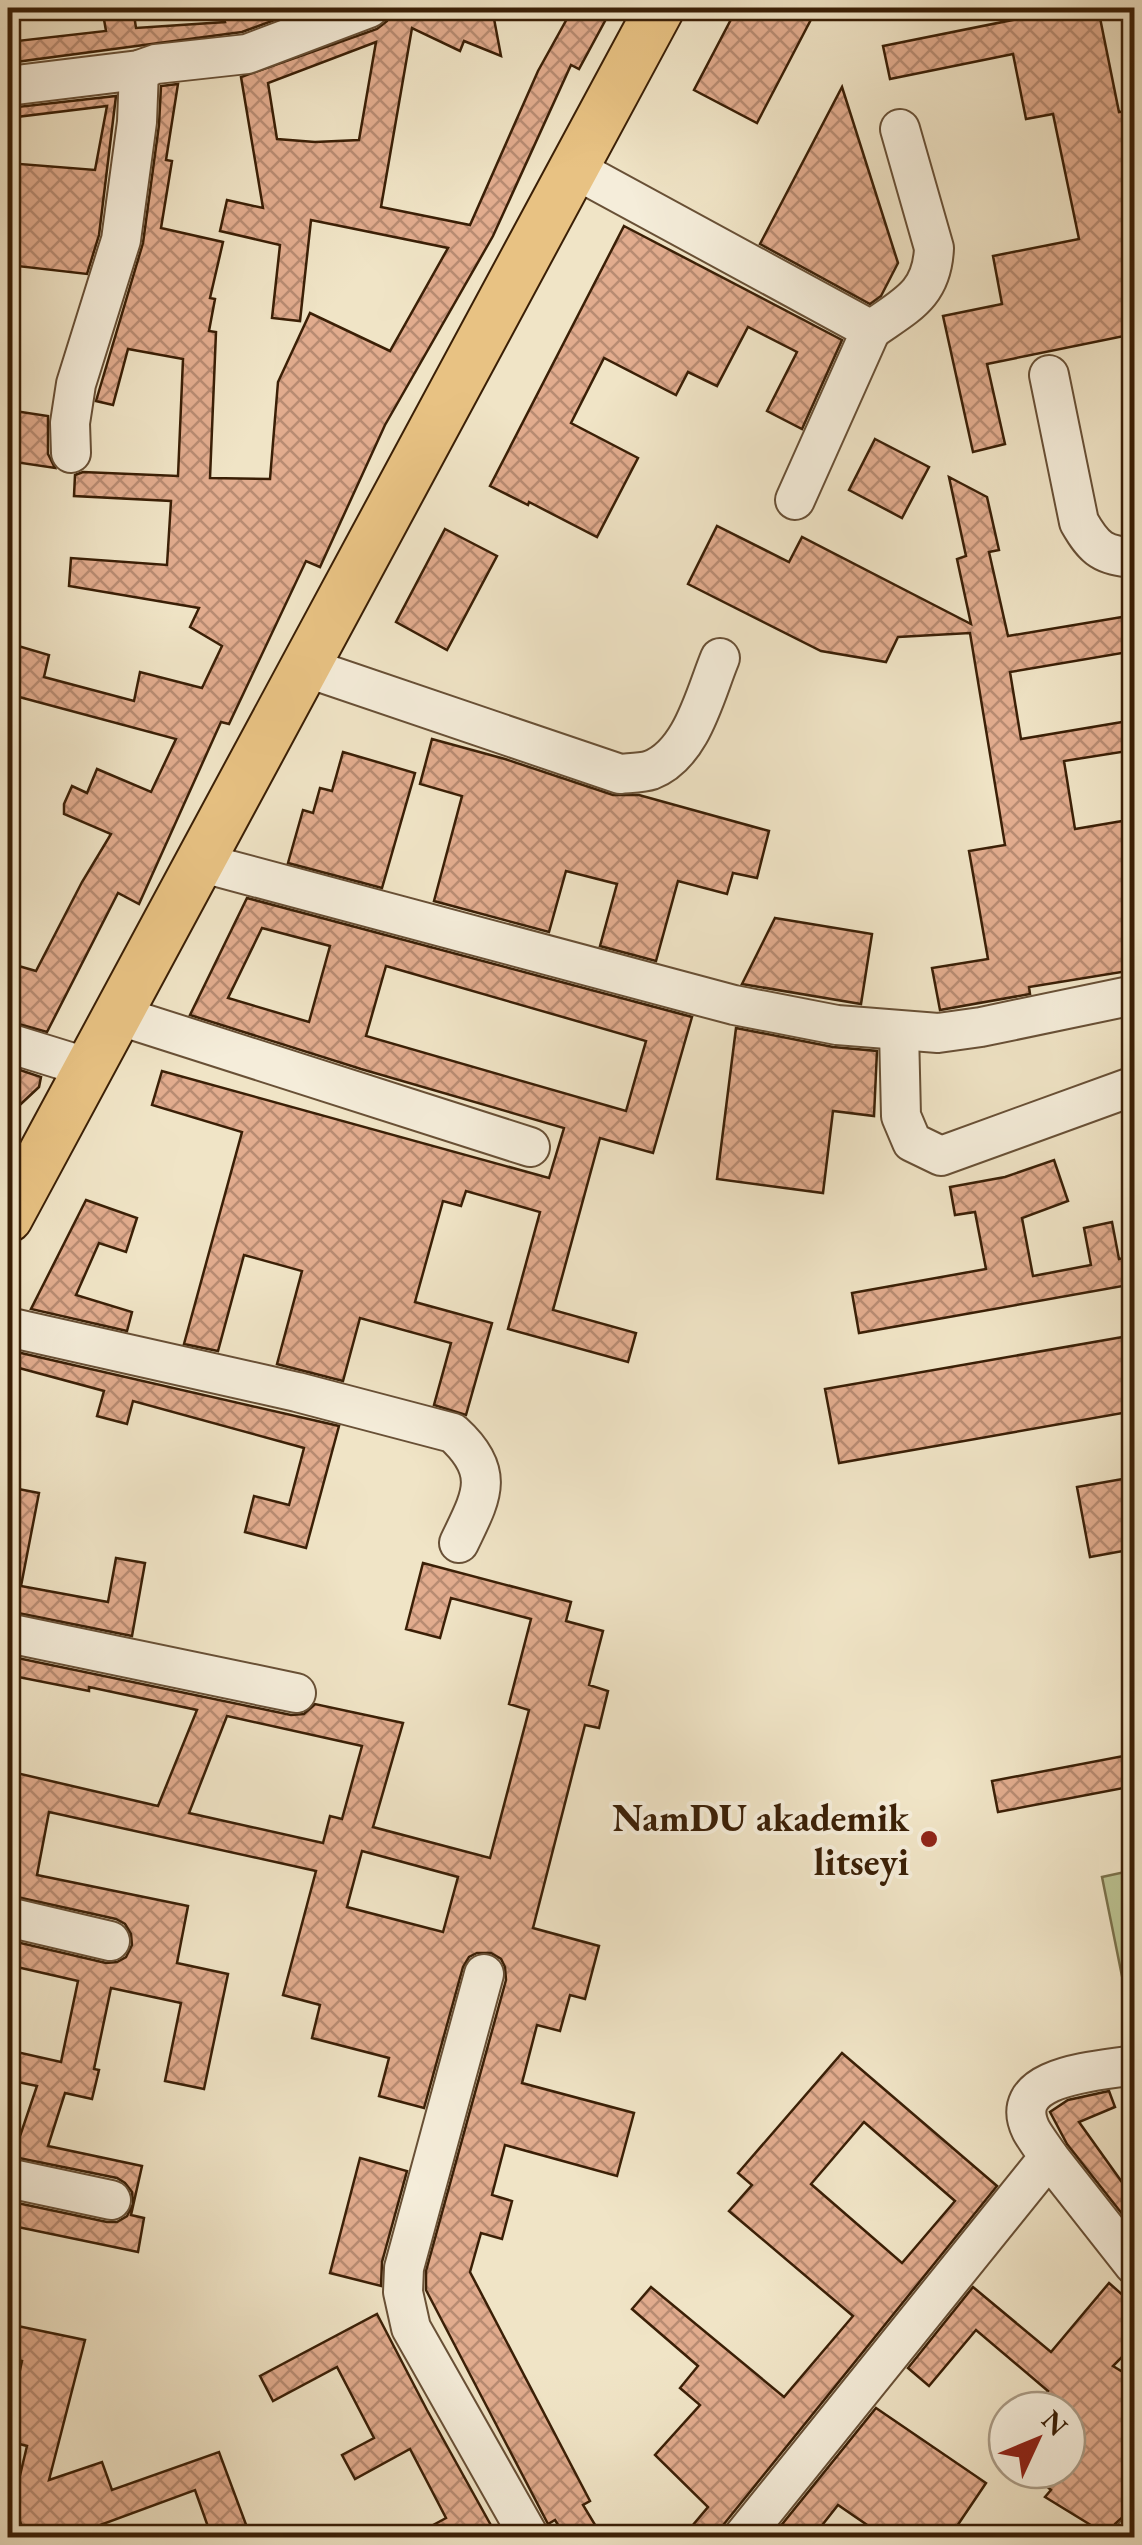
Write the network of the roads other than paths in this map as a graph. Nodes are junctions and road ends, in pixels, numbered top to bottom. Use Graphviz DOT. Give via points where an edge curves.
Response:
graph roads {
  1 [pos="369,8"];
  2 [pos="660,8"];
  3 [pos="139,70"];
  4 [pos="8,86"];
  5 [pos="900,129"];
  6 [pos="573,168"];
  7 [pos="871,330"];
  8 [pos="1049,375"];
  9 [pos="70,453"];
  10 [pos="795,500"];
  11 [pos="1134,558"];
  12 [pos="720,658"];
  13 [pos="304,667"];
  14 [pos="199,862"];
  15 [pos="1134,995"];
  16 [pos="117,1015"];
  17 [pos="899,1031"];
  18 [pos="8,1044"];
  19 [pos="89,1068"];
  20 [pos="1134,1086"];
  21 [pos="530,1147"];
  22 [pos="8,1218"];
  23 [pos="8,1327"];
  24 [pos="459,1543"];
  25 [pos="8,1634"];
  26 [pos="296,1693"];
  27 [pos="8,1917"];
  28 [pos="110,1941"];
  29 [pos="484,1974"];
  30 [pos="1134,2065"];
  31 [pos="1049,2157"];
  32 [pos="8,2178"];
  33 [pos="110,2200"];
  34 [pos="1134,2265"];
  35 [pos="530,2538"];
  36 [pos="742,2538"];
  1 -- 3 [label="street" via="247,54"];
  2 -- 6 [label="main road"];
  3 -- 4 [label="street"];
  3 -- 9 [label="street" via="121,240 76,384"];
  5 -- 7 [label="street" via="934,266 917,298"];
  6 -- 7 [label="street"];
  6 -- 13 [label="main road"];
  7 -- 10 [label="street"];
  8 -- 11 [label="street" via="1079,522 1109,556"];
  12 -- 13 [label="street" via="674,755 651,770 620,774"];
  13 -- 14 [label="main road"];
  14 -- 16 [label="main road"];
  14 -- 17 [label="street" via="734,1005"];
  15 -- 17 [label="street" via="981,1028"];
  16 -- 19 [label="main road"];
  16 -- 21 [label="street"];
  17 -- 20 [label="street" via="900,1116 912,1142 940,1156"];
  18 -- 19 [label="street"];
  19 -- 22 [label="main road"];
  23 -- 24 [label="street" via="453,1434 480,1469 482,1494"];
  25 -- 26 [label="street"];
  27 -- 28 [label="street"];
  29 -- 35 [label="street" via="403,2292 411,2328"];
  30 -- 31 [label="street" via="1050,2080 1036,2090 1029,2126"];
  31 -- 34 [label="street"];
  31 -- 36 [label="street"];
  32 -- 33 [label="street"];
}
